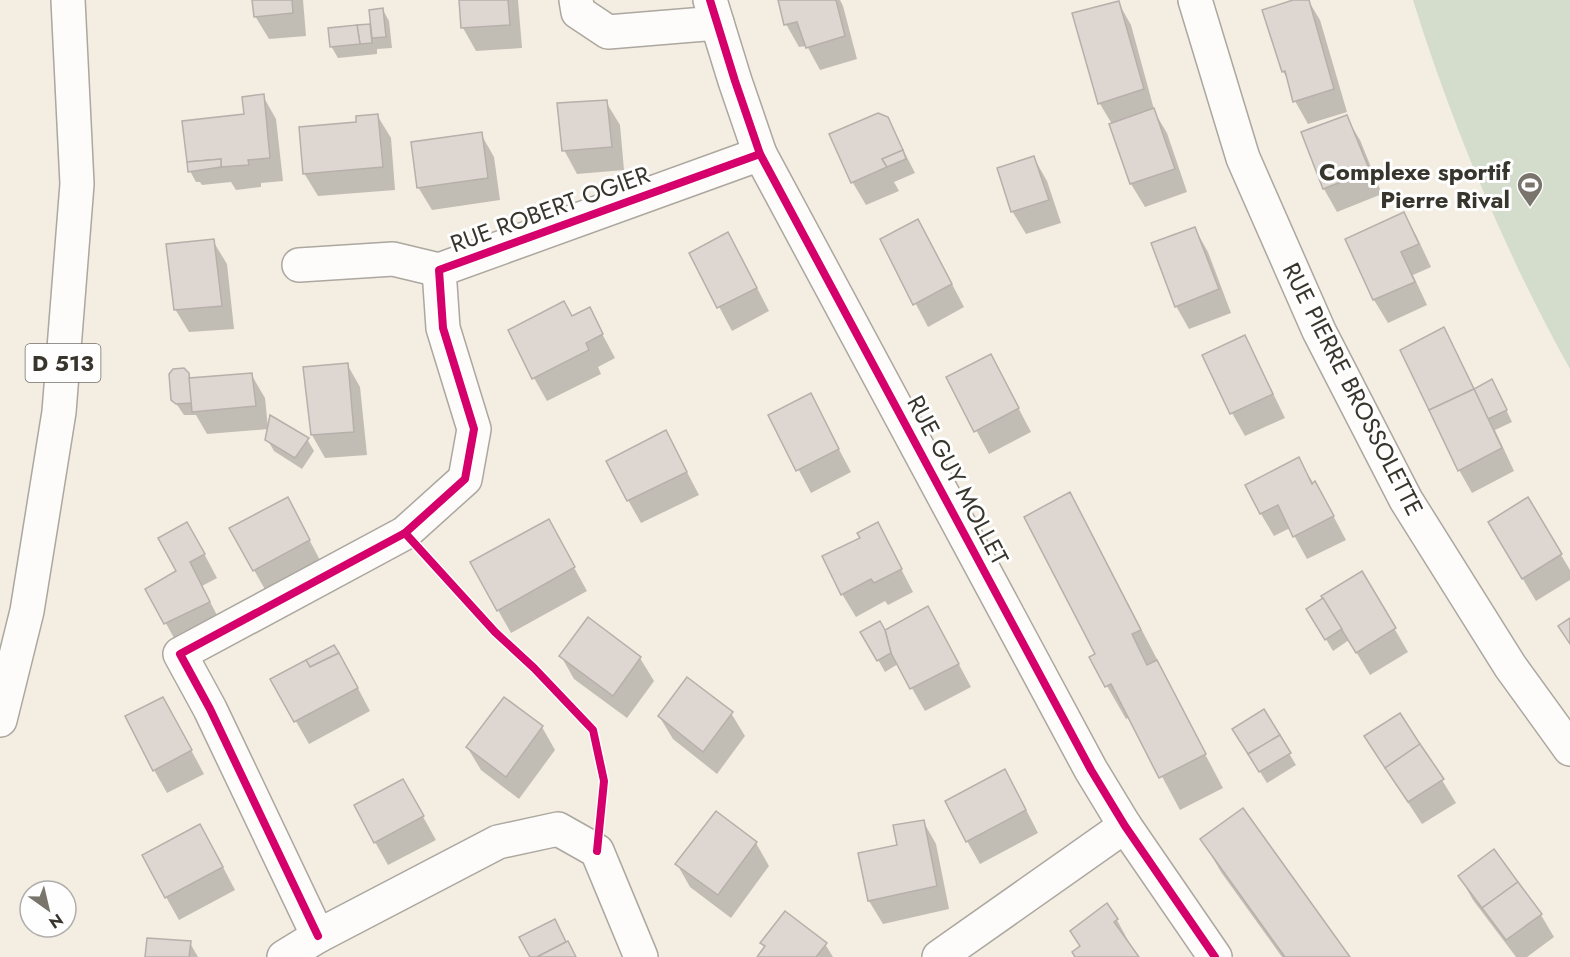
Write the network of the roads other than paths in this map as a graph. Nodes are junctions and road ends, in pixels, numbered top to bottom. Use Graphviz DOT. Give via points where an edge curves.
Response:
graph roads {
  1 [pos="68,0"];
  2 [pos="576,0"];
  3 [pos="1195,0"];
  4 [pos="714,12"];
  5 [pos="760,154"];
  6 [pos="299,266"];
  7 [pos="439,270"];
  8 [pos="0,720"];
  9 [pos="1570,749"];
  10 [pos="1125,826"];
  11 [pos="318,936"];
  12 [pos="284,957"];
  13 [pos="641,957"];
  14 [pos="939,957"];
  15 [pos="1215,957"];
  1 -- 8 [label="street, D 513" via="76,184 59,412 27,611"];
  2 -- 4 [label="street" via="578,12 608,32"];
  3 -- 9 [label="street, RUE PIERRE BROSSOLETTE" via="1243,158 1319,331 1406,500 1510,666"];
  4 -- 5 [label="street, RUE GUY MOLLET"];
  5 -- 7 [label="street, RUE ROBERT OGIER"];
  5 -- 10 [label="street, RUE GUY MOLLET" via="1091,770"];
  6 -- 7 [label="street" via="393,259"];
  7 -- 11 [label="street, RUE ROBERT OGIER" via="443,328 474,429 465,479 405,533 180,654"];
  10 -- 14 [label="street"];
  10 -- 15 [label="street, RUE GUY MOLLET"];
  11 -- 12 [label="street"];
  11 -- 13 [label="street" via="498,842 558,829 597,851"];
}
